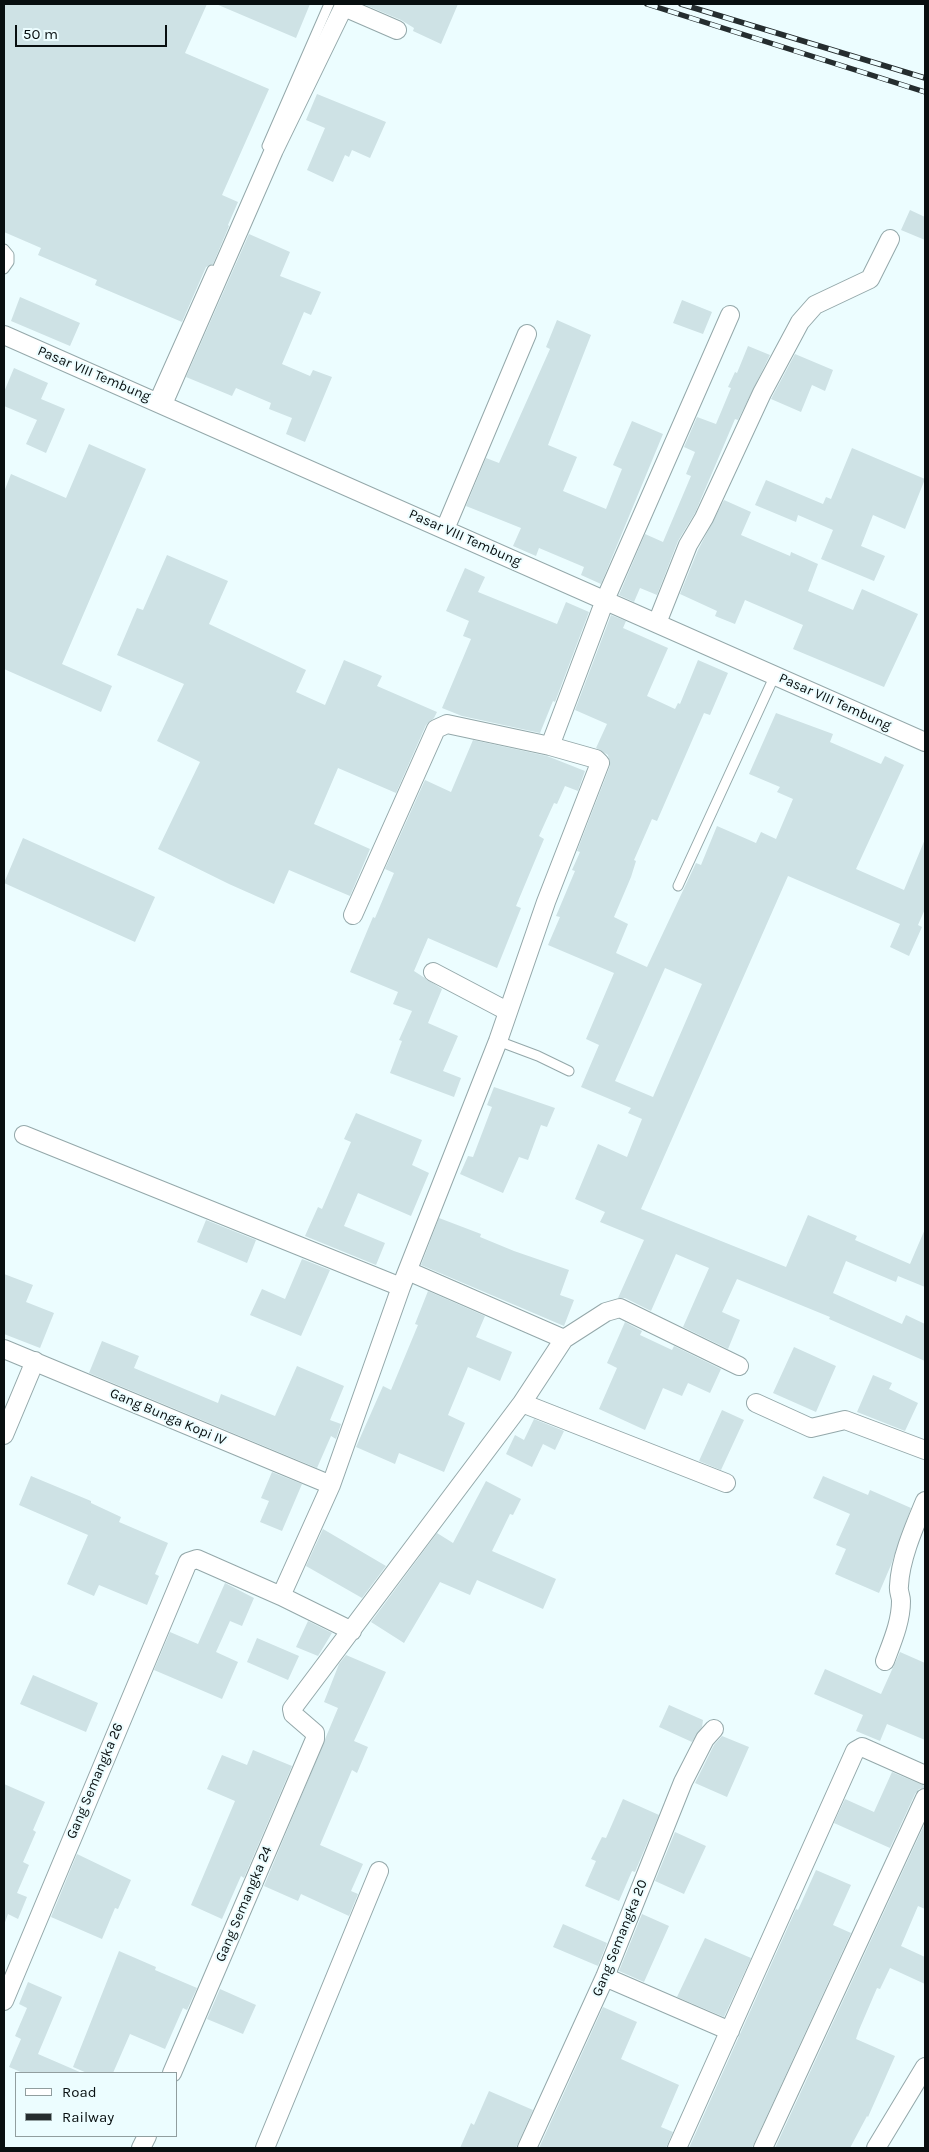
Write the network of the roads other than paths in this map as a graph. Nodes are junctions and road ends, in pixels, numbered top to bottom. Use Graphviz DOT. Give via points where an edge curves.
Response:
graph roads {
  1 [pos="339,5"];
  2 [pos="397,30"];
  3 [pos="890,239"];
  4 [pos="4,249"];
  5 [pos="4,269"];
  6 [pos="730,315"];
  7 [pos="527,334"];
  8 [pos="4,336"];
  9 [pos="158,402"];
  10 [pos="445,529"];
  11 [pos="605,600"];
  12 [pos="658,623"];
  13 [pos="776,675"];
  14 [pos="925,742"];
  15 [pos="550,746"];
  16 [pos="678,886"];
  17 [pos="353,915"];
  18 [pos="433,972"];
  19 [pos="507,1011"];
  20 [pos="498,1041"];
  21 [pos="570,1071"];
  22 [pos="24,1135"];
  23 [pos="408,1271"];
  24 [pos="401,1287"];
  25 [pos="564,1339"];
  26 [pos="4,1349"];
  27 [pos="35,1361"];
  28 [pos="739,1366"];
  29 [pos="522,1403"];
  30 [pos="756,1403"];
  31 [pos="4,1435"];
  32 [pos="925,1450"];
  33 [pos="726,1483"];
  34 [pos="331,1486"];
  35 [pos="925,1500"];
  36 [pos="281,1596"];
  37 [pos="352,1631"];
  38 [pos="885,1661"];
  39 [pos="714,1729"];
  40 [pos="925,1775"];
  41 [pos="925,1798"];
  42 [pos="379,1871"];
  43 [pos="605,1977"];
  44 [pos="4,2001"];
  45 [pos="730,2031"];
  46 [pos="925,2067"];
  47 [pos="172,2072"];
  48 [pos="265,2148"];
  49 [pos="527,2148"];
  50 [pos="678,2148"];
  51 [pos="763,2148"];
  52 [pos="876,2148"];
  1 -- 2 [label="street"];
  1 -- 9 [label="street"];
  3 -- 12 [label="street" via="870,279 815,305 800,322 688,545"];
  4 -- 5 [label="lane" via="9,255"];
  6 -- 11 [label="street"];
  7 -- 10 [label="street"];
  8 -- 9 [label="street, Pasar VIII Tembung"];
  9 -- 10 [label="street, Pasar VIII Tembung"];
  10 -- 11 [label="street, Pasar VIII Tembung"];
  11 -- 12 [label="street, Pasar VIII Tembung"];
  11 -- 15 [label="street"];
  12 -- 13 [label="street, Pasar VIII Tembung"];
  13 -- 14 [label="street, Pasar VIII Tembung"];
  13 -- 16 [label="lane"];
  15 -- 17 [label="street" via="447,724 436,729"];
  15 -- 19 [label="street" via="596,759 600,766"];
  18 -- 19 [label="street"];
  19 -- 20 [label="street"];
  20 -- 21 [label="lane"];
  20 -- 23 [label="street"];
  22 -- 24 [label="street"];
  23 -- 24 [label="street"];
  23 -- 25 [label="street"];
  24 -- 34 [label="street"];
  25 -- 28 [label="street" via="606,1312 620,1308"];
  25 -- 29 [label="street"];
  26 -- 27 [label="street, Gang Bunga Kopi IV"];
  27 -- 31 [label="street"];
  27 -- 34 [label="street, Gang Bunga Kopi IV"];
  29 -- 33 [label="street"];
  29 -- 37 [label="street"];
  30 -- 32 [label="street" via="811,1428 845,1420"];
  34 -- 36 [label="street"];
  35 -- 38 [label="street" via="902,1569 898,1623"];
  36 -- 37 [label="street"];
  36 -- 44 [label="street, Gang Semangka 26" via="197,1559 188,1562"];
  37 -- 47 [label="street, Gang Semangka 24" via="292,1710 316,1735"];
  39 -- 43 [label="street, Gang Semangka 20" via="683,1782"];
  40 -- 45 [label="street" via="862,1746 855,1751"];
  41 -- 51 [label="street"];
  42 -- 48 [label="street"];
  43 -- 45 [label="street"];
  43 -- 49 [label="street, Gang Semangka 20"];
  45 -- 50 [label="street"];
  46 -- 52 [label="street"];
}
